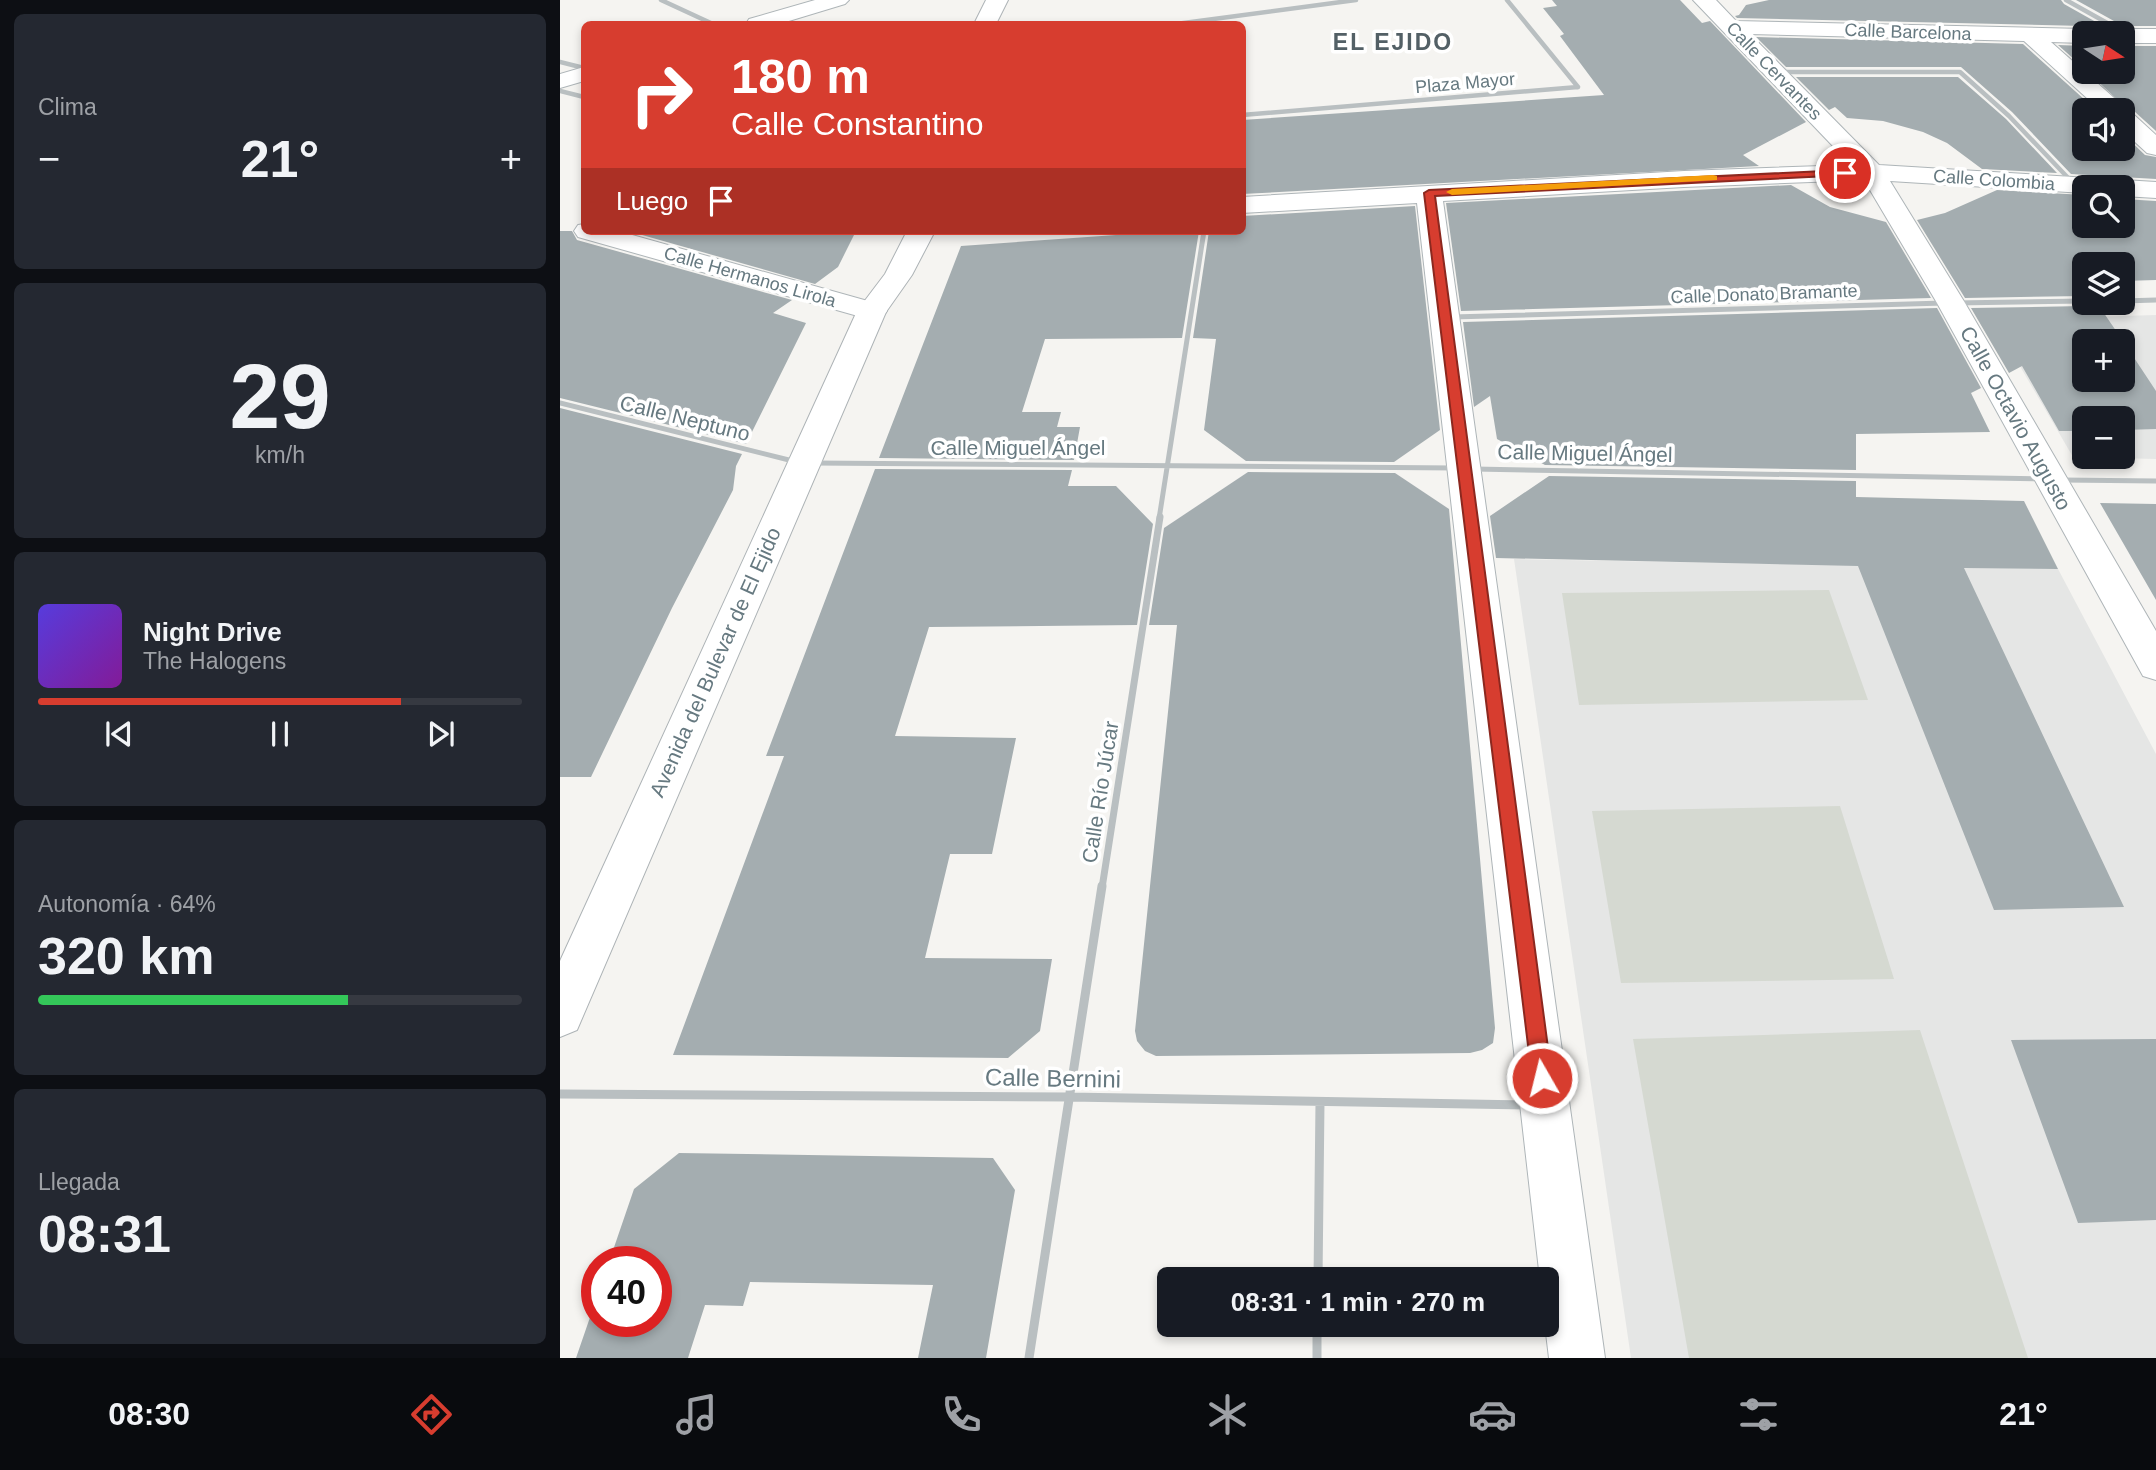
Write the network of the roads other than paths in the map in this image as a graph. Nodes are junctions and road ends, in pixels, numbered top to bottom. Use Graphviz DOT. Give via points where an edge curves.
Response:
graph roads {
  1 [pos="661,0"];
  2 [pos="838,0"];
  3 [pos="997,0"];
  4 [pos="1356,0"];
  5 [pos="1507,0"];
  6 [pos="2066,0"];
  7 [pos="1708,1"];
  8 [pos="706,21"];
  9 [pos="767,21"];
  10 [pos="986,21"];
  11 [pos="1184,21"];
  12 [pos="2102,21"];
  13 [pos="1731,27"];
  14 [pos="2031,36"];
  15 [pos="2072,36"];
  16 [pos="2135,36"];
  17 [pos="2156,36"];
  18 [pos="560,62"];
  19 [pos="581,67"];
  20 [pos="1774,72"];
  21 [pos="581,75"];
  22 [pos="560,81"];
  23 [pos="560,91"];
  24 [pos="581,96"];
  25 [pos="2101,98"];
  26 [pos="1246,115"];
  27 [pos="2135,129"];
  28 [pos="2156,148"];
  29 [pos="1872,172"];
  30 [pos="2072,182"];
  31 [pos="2072,185"];
  32 [pos="2135,189"];
  33 [pos="2156,190"];
  34 [pos="1429,193"];
  35 [pos="1246,205"];
  36 [pos="601,235"];
  37 [pos="890,235"];
  38 [pos="919,235"];
  39 [pos="1204,235"];
  40 [pos="2156,300"];
  41 [pos="2072,301"];
  42 [pos="2135,301"];
  43 [pos="1951,303"];
  44 [pos="872,311"];
  45 [pos="1445,317"];
  46 [pos="560,402"];
  47 [pos="803,463"];
  48 [pos="1169,466"];
  49 [pos="1464,468"];
  50 [pos="2051,480"];
  51 [pos="2156,481"];
  52 [pos="2156,665"];
  53 [pos="560,1014"];
  54 [pos="560,1094"];
  55 [pos="1070,1097"];
  56 [pos="1320,1102"];
  57 [pos="1546,1105"];
  58 [pos="1318,1267"];
  59 [pos="1317,1337"];
  60 [pos="1030,1358"];
  61 [pos="1317,1358"];
  62 [pos="1577,1358"];
  1 -- 8 [label="street"];
  2 -- 9 [label="street"];
  3 -- 10 [label="street"];
  4 -- 11 [label="street"];
  5 -- 26 [label="street, Plaza Mayor" via="1578,87"];
  6 -- 12 [label="street"];
  7 -- 13 [label="street, Calle Cervantes"];
  13 -- 14 [label="street, Calle Barcelona"];
  13 -- 20 [label="street, Calle Cervantes"];
  14 -- 15 [label="street, Calle Barcelona"];
  14 -- 25 [label="street"];
  16 -- 17 [label="street"];
  18 -- 19 [label="street"];
  20 -- 29 [label="street, Calle Cervantes"];
  20 -- 30 [label="street" via="1960,72"];
  21 -- 22 [label="street"];
  23 -- 24 [label="street"];
  27 -- 28 [label="street"];
  29 -- 31 [label="street, Calle Colombia"];
  29 -- 34 [label="street, Calle Colombia"];
  29 -- 43 [label="street, Calle Octavio Augusto"];
  32 -- 33 [label="street"];
  34 -- 35 [label="street, Calle Colombia"];
  34 -- 45 [label="street"];
  36 -- 44 [label="street, Calle Hermanos Lirola"];
  37 -- 44 [label="street, Avenida del Bulevar de El Ejido" via="872,276"];
  38 -- 44 [label="street, Avenida del Bulevar de El Ejido"];
  39 -- 48 [label="street, Calle Río Júcar"];
  40 -- 42 [label="street"];
  41 -- 43 [label="street, Calle Donato Bramante"];
  43 -- 45 [label="street, Calle Donato Bramante"];
  43 -- 50 [label="street, Calle Octavio Augusto"];
  44 -- 47 [label="street, Avenida del Bulevar de El Ejido"];
  45 -- 49 [label="street"];
  46 -- 47 [label="street, Calle Neptuno"];
  47 -- 48 [label="street, Calle Miguel Ángel"];
  47 -- 53 [label="street, Avenida del Bulevar de El Ejido"];
  48 -- 49 [label="street, Calle Miguel Ángel"];
  48 -- 55 [label="street, Calle Río Júcar"];
  49 -- 50 [label="street, Calle Miguel Ángel"];
  49 -- 57 [label="street"];
  50 -- 51 [label="street, Calle Miguel Ángel"];
  50 -- 52 [label="street, Calle Octavio Augusto" via="2142,630"];
  54 -- 55 [label="street, Calle Bernini"];
  55 -- 56 [label="street, Calle Bernini"];
  55 -- 60 [label="street, Calle Río Júcar"];
  56 -- 57 [label="street, Calle Bernini"];
  56 -- 58 [label="street"];
  57 -- 62 [label="street"];
  59 -- 61 [label="street"];
}
